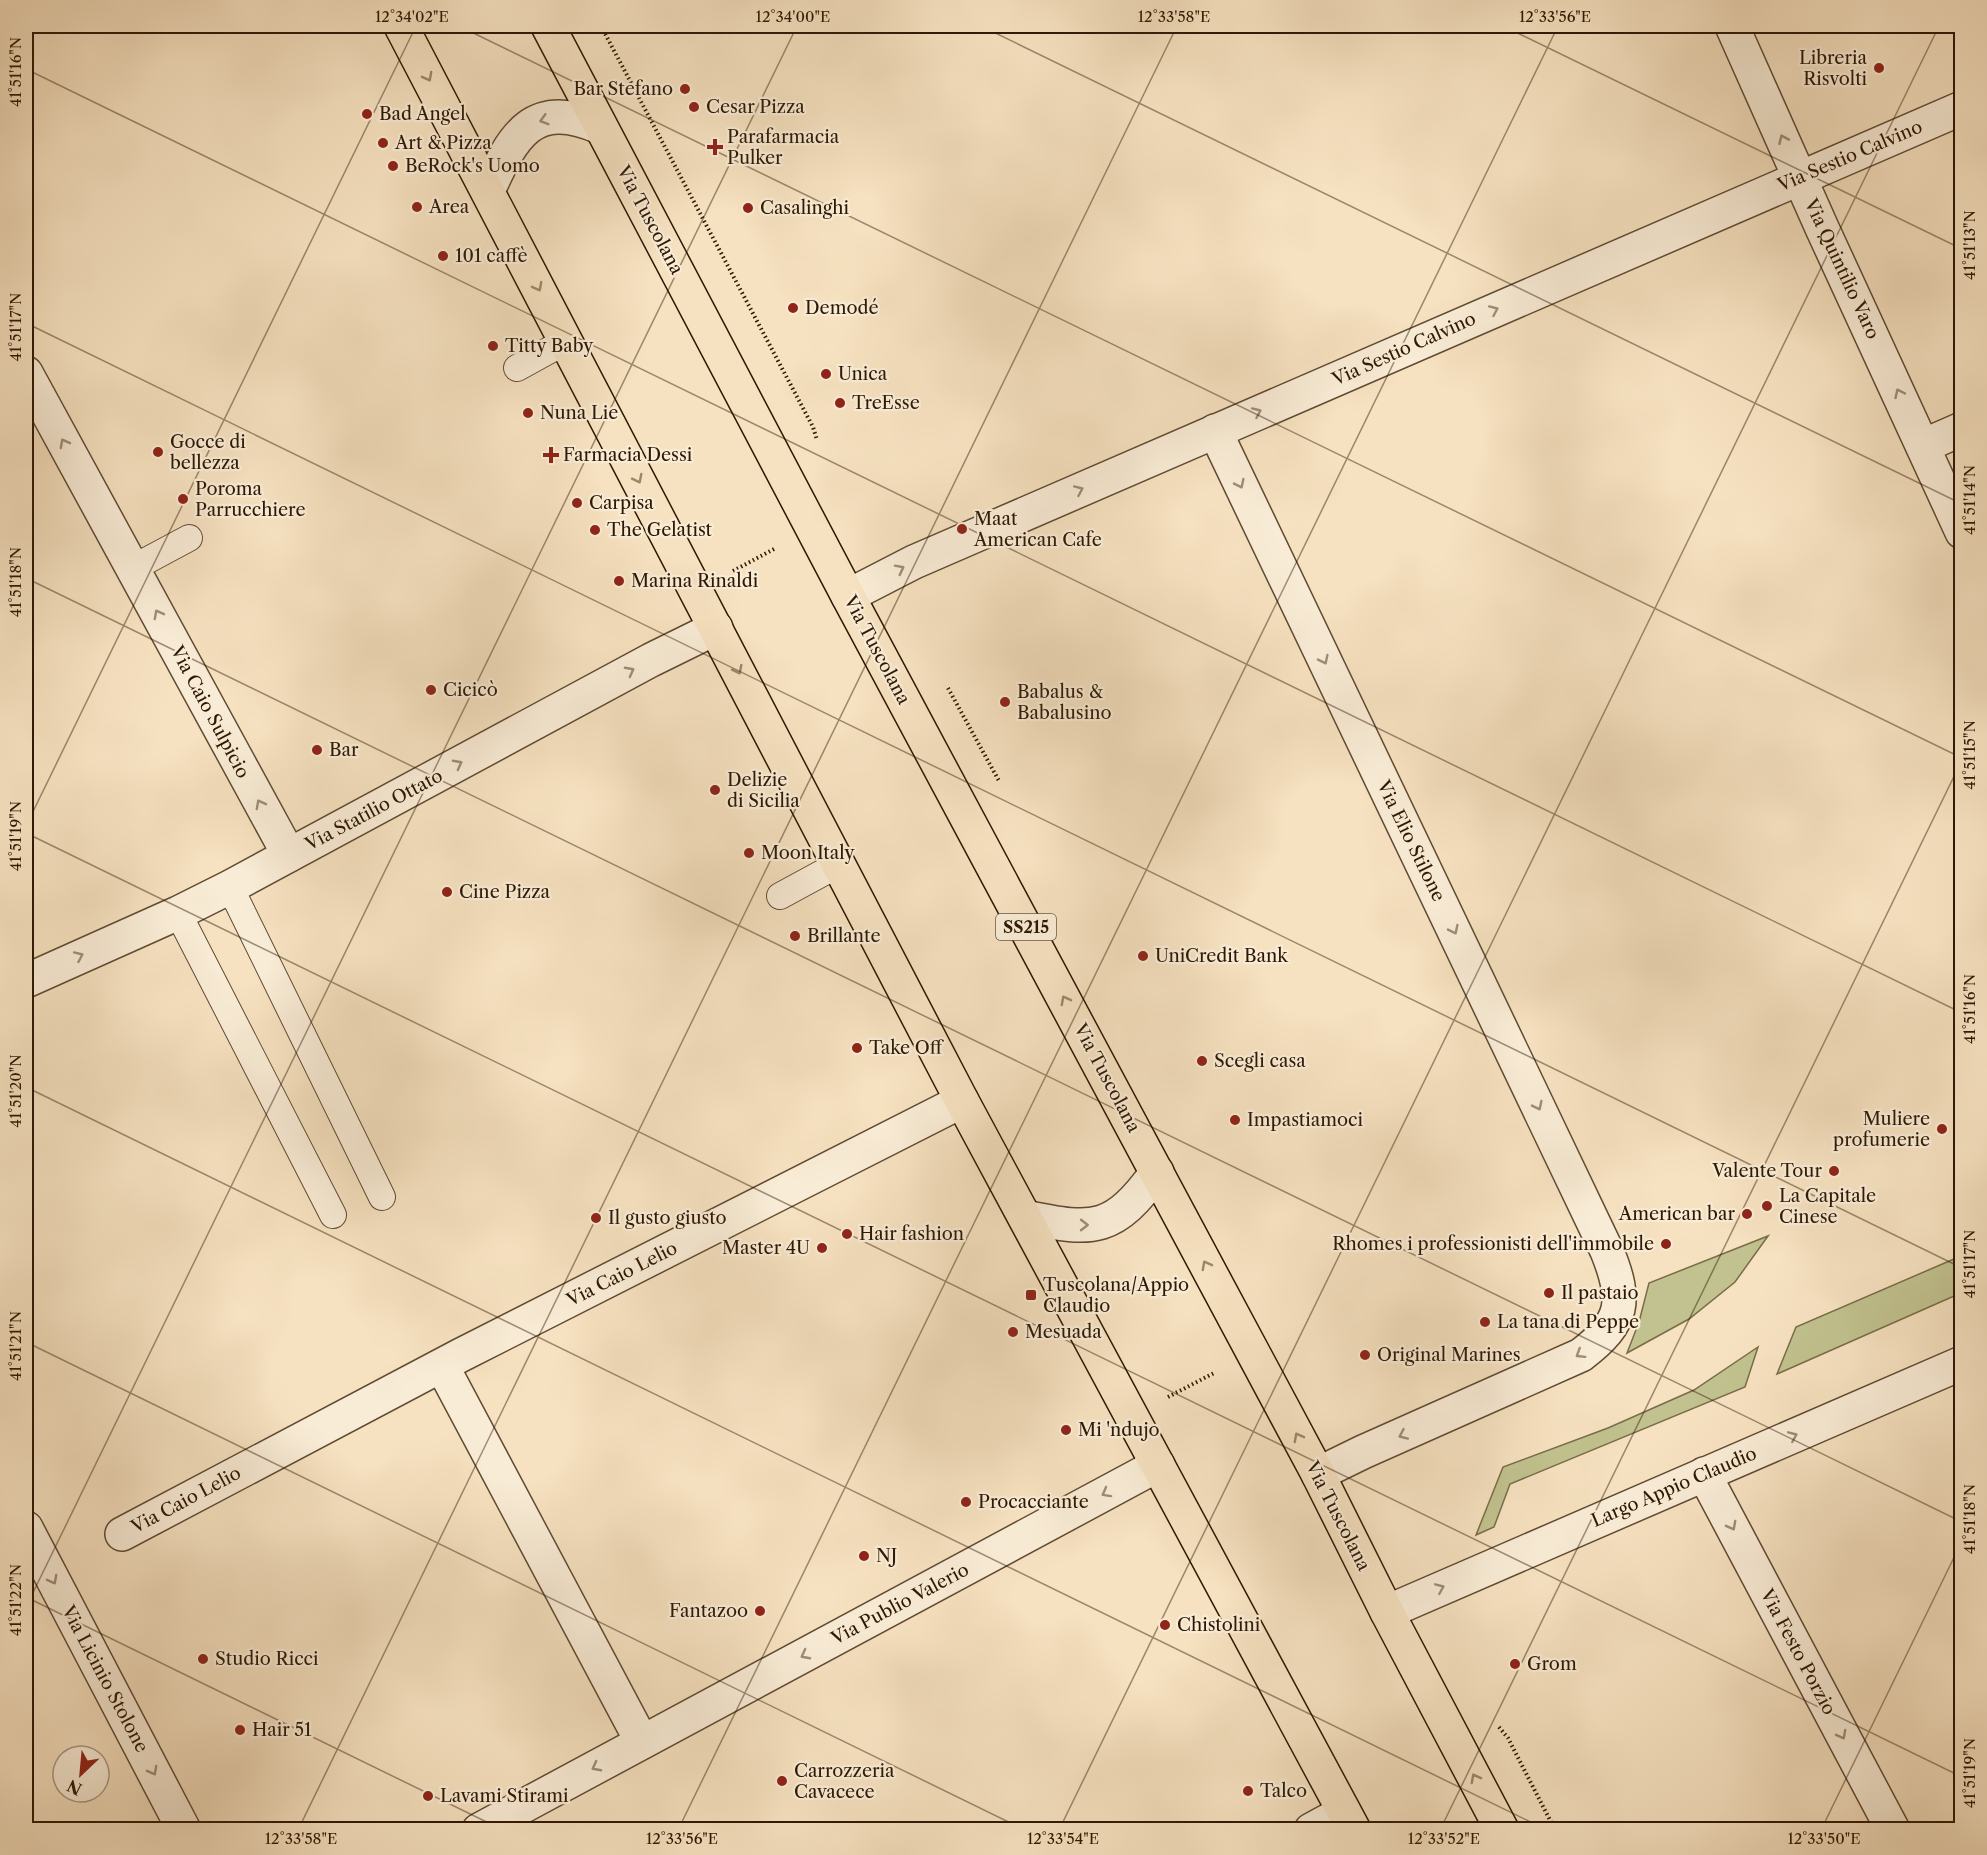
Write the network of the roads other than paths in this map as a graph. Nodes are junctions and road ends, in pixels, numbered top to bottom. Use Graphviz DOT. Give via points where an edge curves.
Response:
graph roads {
  1 [pos="401,26"];
  2 [pos="548,26"];
  3 [pos="1732,26"];
  4 [pos="1962,108"];
  5 [pos="600,127"];
  6 [pos="1800,177"];
  7 [pos="488,191"];
  8 [pos="566,341"];
  9 [pos="517,368"];
  10 [pos="26,374"];
  11 [pos="1962,429"];
  12 [pos="1215,431"];
  13 [pos="1923,446"];
  14 [pos="1962,532"];
  15 [pos="189,538"];
  16 [pos="133,568"];
  17 [pos="848,596"];
  18 [pos="716,628"];
  19 [pos="289,855"];
  20 [pos="839,864"];
  21 [pos="230,887"];
  22 [pos="780,896"];
  23 [pos="178,913"];
  24 [pos="26,981"];
  25 [pos="962,1101"];
  26 [pos="1156,1172"];
  27 [pos="382,1197"];
  28 [pos="333,1215"];
  29 [pos="1026,1217"];
  30 [pos="1962,1363"];
  31 [pos="442,1366"];
  32 [pos="1158,1465"];
  33 [pos="1318,1474"];
  34 [pos="1704,1474"];
  35 [pos="26,1528"];
  36 [pos="122,1534"];
  37 [pos="1387,1612"];
  38 [pos="642,1742"];
  39 [pos="1349,1821"];
  40 [pos="184,1830"];
  41 [pos="479,1830"];
  42 [pos="1311,1830"];
  43 [pos="1502,1830"];
  44 [pos="1893,1830"];
  1 -- 7 [label="main road, one-way"];
  2 -- 5 [label="main road, Via Tuscolana / SS215"];
  6 -- 3 [label="street, Via Quintilio Varo, one-way"];
  4 -- 6 [label="street, Via Sestio Calvino"];
  5 -- 7 [label="street, one-way" via="571,117 536,121 504,157"];
  5 -- 17 [label="main road, Via Tuscolana / SS215"];
  12 -- 6 [label="street, Via Sestio Calvino, one-way"];
  13 -- 6 [label="street, Via Quintilio Varo, one-way"];
  7 -- 8 [label="main road, one-way"];
  8 -- 9 [label="lane"];
  8 -- 18 [label="main road, one-way"];
  16 -- 10 [label="street, Via Caio Sulpicio, one-way"];
  11 -- 13 [label="street"];
  17 -- 12 [label="street, Via Sestio Calvino, one-way" via="925,558"];
  12 -- 33 [label="street, Via Elio Stilone, one-way" via="1608,1251 1620,1291 1618,1311 1608,1332 1596,1344 1562,1364"];
  13 -- 14 [label="street, Via Quintilio Varo"];
  15 -- 16 [label="lane"];
  19 -- 16 [label="street, Via Caio Sulpicio, one-way"];
  26 -- 17 [label="main road, Via Tuscolana / SS215, one-way"];
  19 -- 18 [label="street, Via Statilio Ottato, one-way"];
  18 -- 20 [label="main road, one-way"];
  19 -- 21 [label="street, Via Statilio Ottato"];
  20 -- 22 [label="lane"];
  20 -- 25 [label="main road"];
  21 -- 23 [label="street, Via Statilio Ottato"];
  21 -- 27 [label="lane"];
  24 -- 23 [label="street, Via Statilio Ottato, one-way"];
  23 -- 28 [label="lane"];
  25 -- 29 [label="main road"];
  25 -- 31 [label="street, Via Caio Lelio"];
  29 -- 26 [label="street, one-way" via="1066,1225 1101,1223 1129,1207"];
  33 -- 26 [label="main road, Via Tuscolana / SS215, one-way"];
  29 -- 32 [label="main road"];
  34 -- 30 [label="street, Largo Appio Claudio, one-way"];
  31 -- 36 [label="street, Via Caio Lelio"];
  31 -- 38 [label="street"];
  32 -- 38 [label="street, Via Publio Valerio, one-way"];
  32 -- 39 [label="main road"];
  33 -- 37 [label="main road, Via Tuscolana / SS215"];
  37 -- 34 [label="street, Largo Appio Claudio, one-way"];
  34 -- 44 [label="street, Via Festo Porzio, one-way"];
  35 -- 40 [label="street, Via Licinio Stolone, one-way"];
  43 -- 37 [label="main road, Via Tuscolana / SS215, one-way"];
  38 -- 41 [label="street, Via Publio Valerio, one-way"];
  39 -- 42 [label="street"];
}
